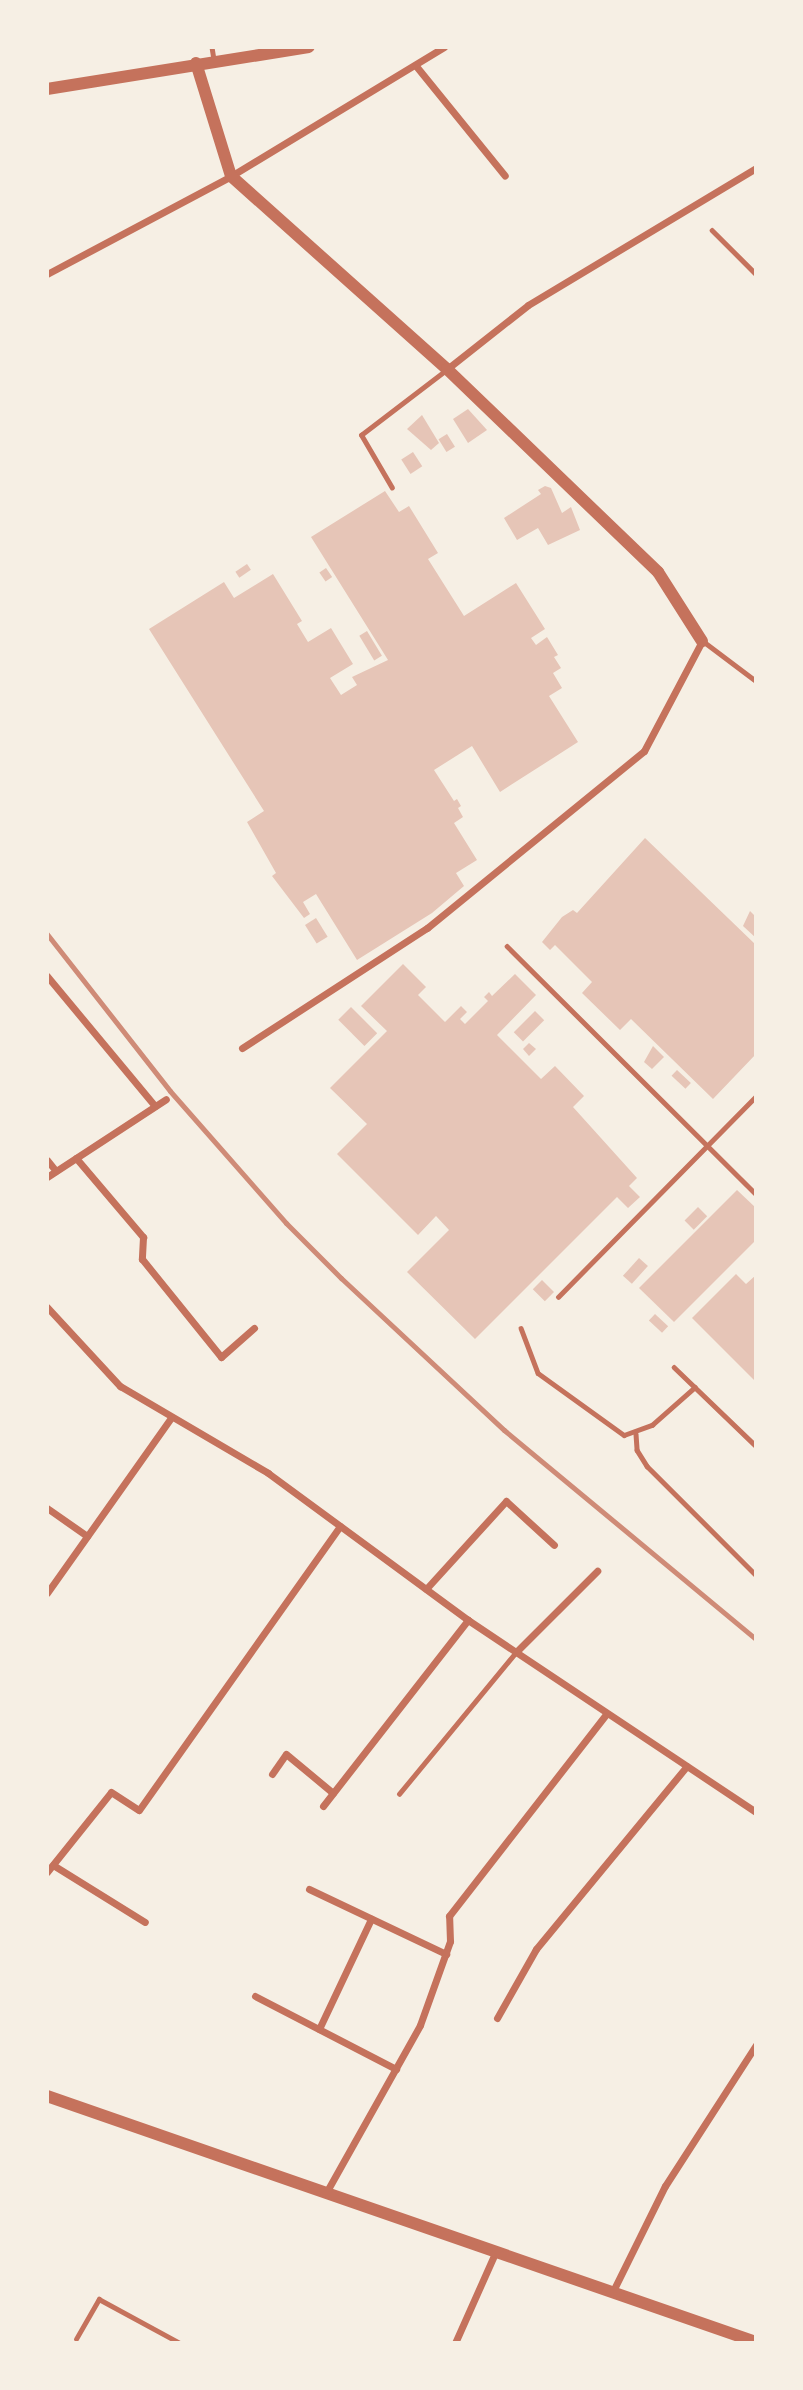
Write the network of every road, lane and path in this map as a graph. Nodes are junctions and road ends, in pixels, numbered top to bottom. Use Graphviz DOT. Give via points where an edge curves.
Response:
graph roads {
  1 [pos="309,47"];
  2 [pos="444,47"];
  3 [pos="213,54"];
  4 [pos="196,63"];
  5 [pos="416,66"];
  6 [pos="47,89"];
  7 [pos="756,168"];
  8 [pos="231,176"];
  9 [pos="505,176"];
  10 [pos="712,230"];
  11 [pos="47,274"];
  12 [pos="756,274"];
  13 [pos="447,369"];
  14 [pos="391,488"];
  15 [pos="702,641"];
  16 [pos="756,681"];
  17 [pos="507,946"];
  18 [pos="47,976"];
  19 [pos="242,1048"];
  20 [pos="756,1096"];
  21 [pos="166,1099"];
  22 [pos="155,1105"];
  23 [pos="706,1148"];
  24 [pos="76,1158"];
  25 [pos="47,1160"];
  26 [pos="56,1171"];
  27 [pos="47,1177"];
  28 [pos="756,1194"];
  29 [pos="558,1297"];
  30 [pos="47,1307"];
  31 [pos="254,1328"];
  32 [pos="520,1328"];
  33 [pos="674,1367"];
  34 [pos="695,1387"];
  35 [pos="171,1418"];
  36 [pos="636,1434"];
  37 [pos="756,1446"];
  38 [pos="47,1508"];
  39 [pos="340,1526"];
  40 [pos="88,1536"];
  41 [pos="554,1545"];
  42 [pos="597,1571"];
  43 [pos="756,1575"];
  44 [pos="426,1589"];
  45 [pos="47,1593"];
  46 [pos="468,1620"];
  47 [pos="516,1652"];
  48 [pos="606,1714"];
  49 [pos="687,1766"];
  50 [pos="272,1774"];
  51 [pos="333,1793"];
  52 [pos="399,1794"];
  53 [pos="323,1806"];
  54 [pos="756,1812"];
  55 [pos="49,1869"];
  56 [pos="309,1889"];
  57 [pos="371,1919"];
  58 [pos="145,1922"];
  59 [pos="446,1954"];
  60 [pos="255,1996"];
  61 [pos="496,2018"];
  62 [pos="319,2029"];
  63 [pos="756,2045"];
  64 [pos="396,2069"];
  65 [pos="47,2096"];
  66 [pos="327,2191"];
  67 [pos="495,2253"];
  68 [pos="613,2291"];
  69 [pos="76,2339"];
  70 [pos="756,2342"];
  71 [pos="180,2343"];
  72 [pos="455,2343"];
  1 -- 3 [label="street"];
  2 -- 5 [label="street"];
  3 -- 4 [label="street"];
  4 -- 6 [label="street"];
  4 -- 8 [label="street"];
  5 -- 8 [label="street"];
  5 -- 9 [label="street"];
  7 -- 13 [label="street" via="528,305"];
  8 -- 11 [label="street"];
  8 -- 13 [label="street"];
  10 -- 12 [label="lane"];
  13 -- 14 [label="lane" via="361,435"];
  13 -- 15 [label="street" via="658,572"];
  15 -- 16 [label="lane"];
  15 -- 19 [label="street" via="644,751 427,928"];
  17 -- 23 [label="lane"];
  18 -- 22 [label="street"];
  20 -- 23 [label="lane"];
  21 -- 22 [label="street"];
  22 -- 24 [label="street"];
  23 -- 28 [label="lane"];
  23 -- 29 [label="lane"];
  24 -- 26 [label="street"];
  24 -- 31 [label="street" via="143,1237 142,1259 221,1357"];
  25 -- 26 [label="street"];
  26 -- 27 [label="street"];
  30 -- 35 [label="street" via="120,1386"];
  32 -- 36 [label="lane" via="538,1373 608,1427"];
  33 -- 34 [label="lane"];
  34 -- 36 [label="lane"];
  34 -- 37 [label="lane"];
  35 -- 39 [label="street" via="268,1473"];
  35 -- 40 [label="street"];
  36 -- 43 [label="lane" via="637,1450 647,1465"];
  38 -- 40 [label="street"];
  39 -- 44 [label="street"];
  39 -- 55 [label="street" via="139,1810 111,1792"];
  40 -- 45 [label="street"];
  41 -- 44 [label="street" via="506,1501"];
  42 -- 47 [label="street"];
  44 -- 46 [label="street"];
  46 -- 47 [label="street"];
  46 -- 51 [label="street"];
  47 -- 48 [label="street"];
  47 -- 52 [label="lane"];
  48 -- 49 [label="street"];
  48 -- 59 [label="street" via="449,1916"];
  49 -- 54 [label="street"];
  49 -- 61 [label="street" via="536,1949"];
  50 -- 51 [label="street" via="286,1754"];
  51 -- 53 [label="street"];
  55 -- 58 [label="street"];
  56 -- 57 [label="street"];
  57 -- 59 [label="street"];
  57 -- 62 [label="street"];
  59 -- 64 [label="street" via="420,2025"];
  60 -- 62 [label="street"];
  62 -- 64 [label="street"];
  63 -- 68 [label="street" via="665,2186"];
  64 -- 66 [label="street"];
  65 -- 66 [label="street"];
  66 -- 67 [label="street"];
  67 -- 68 [label="street"];
  67 -- 72 [label="street"];
  68 -- 70 [label="street"];
  69 -- 71 [label="lane" via="99,2299"];
}
